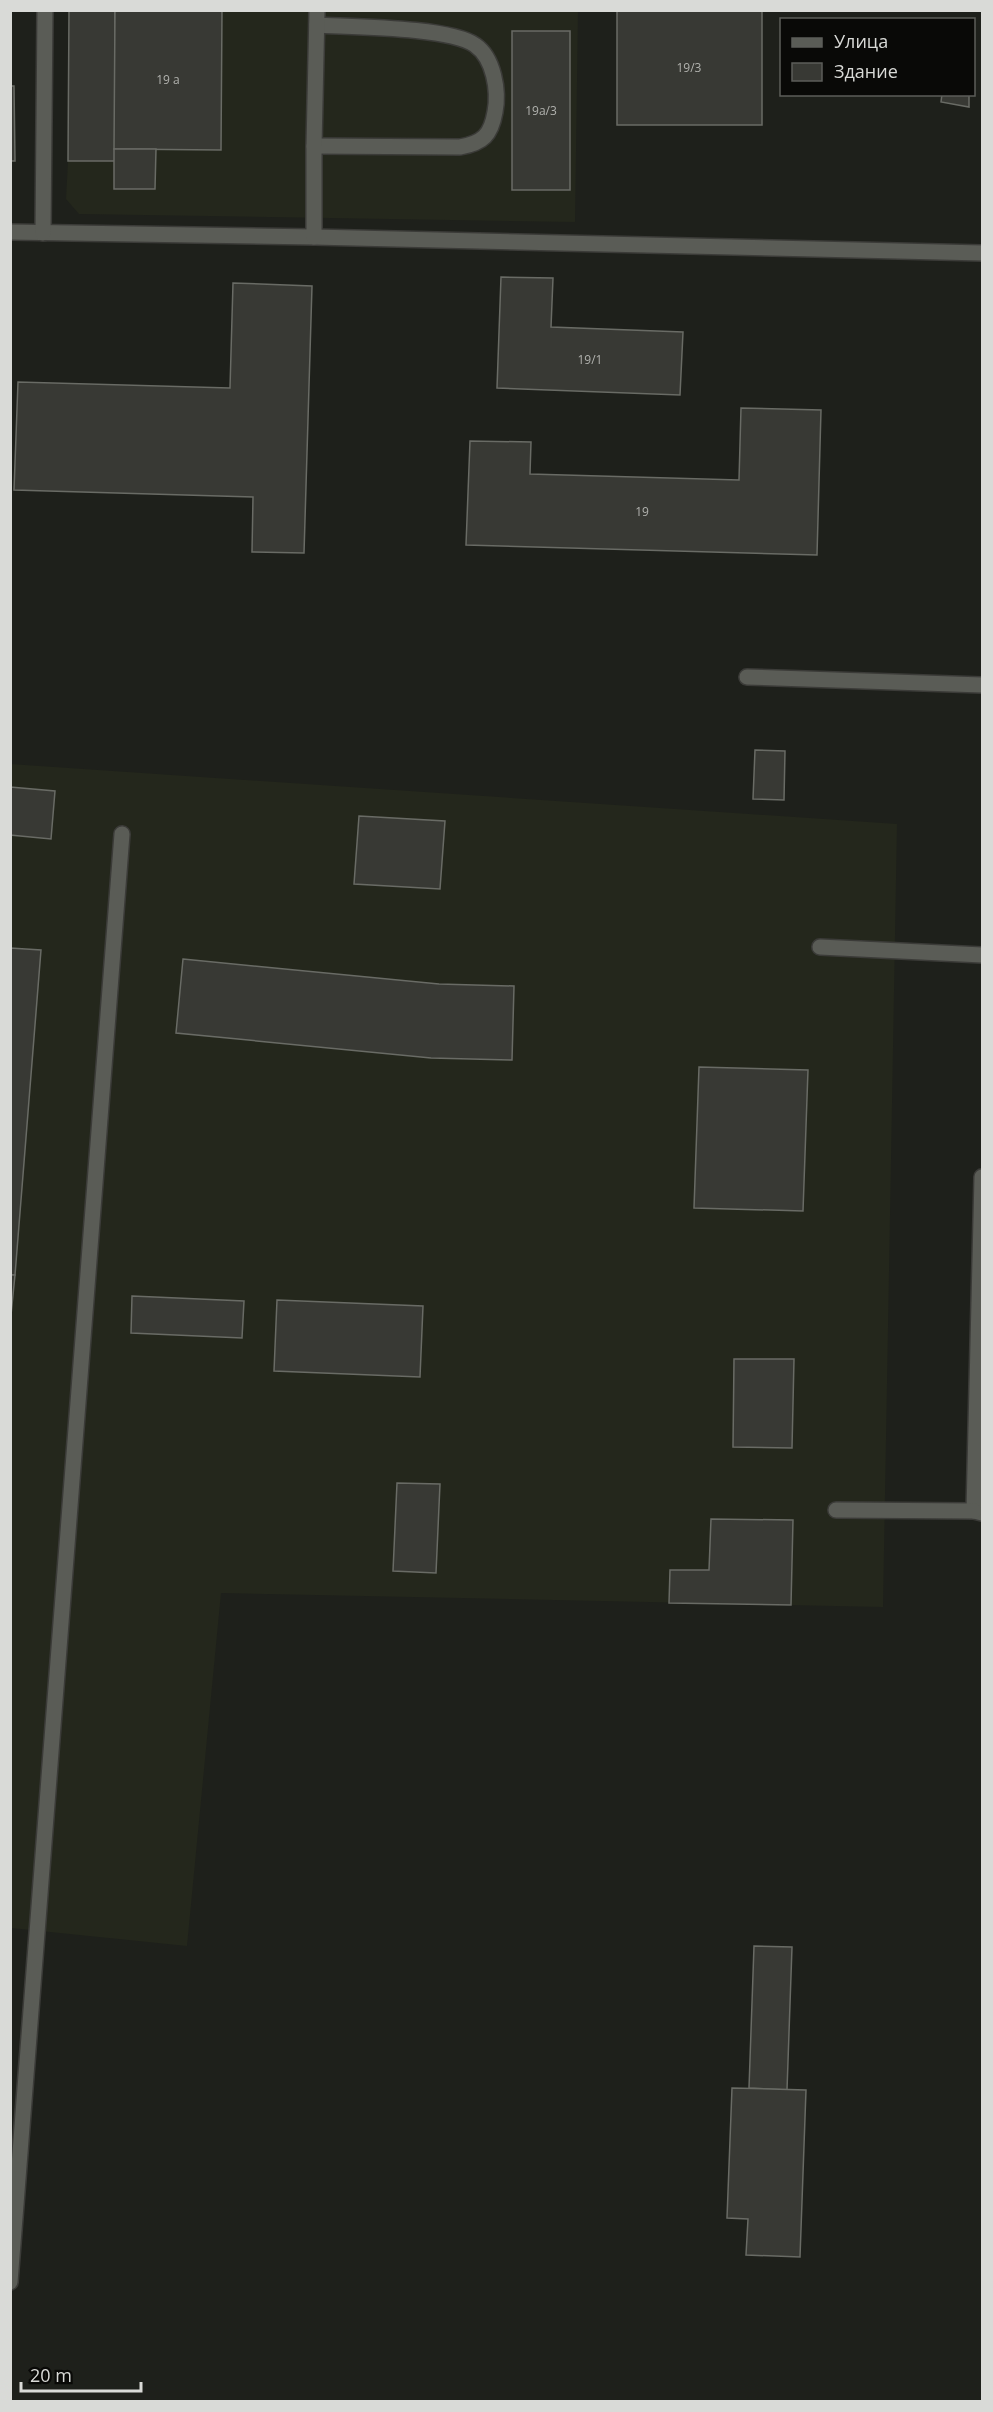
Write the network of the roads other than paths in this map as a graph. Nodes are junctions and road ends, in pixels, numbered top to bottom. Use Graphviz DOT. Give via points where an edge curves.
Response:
graph roads {
  1 [pos="45,10"];
  2 [pos="317,18"];
  3 [pos="314,146"];
  4 [pos="10,232"];
  5 [pos="44,233"];
  6 [pos="314,237"];
  7 [pos="982,254"];
  8 [pos="747,678"];
  9 [pos="982,685"];
  10 [pos="122,834"];
  11 [pos="820,947"];
  12 [pos="982,955"];
  13 [pos="982,1177"];
  14 [pos="836,1510"];
  15 [pos="978,1512"];
  16 [pos="10,2282"];
  1 -- 5 [label="lane"];
  2 -- 3 [label="lane"];
  2 -- 3 [label="lane" via="448,34 475,44 491,67 496,106 487,135 476,144"];
  3 -- 6 [label="lane"];
  4 -- 5 [label="lane"];
  5 -- 6 [label="lane"];
  6 -- 7 [label="lane"];
  8 -- 9 [label="lane"];
  10 -- 16 [label="lane"];
  11 -- 12 [label="lane"];
  13 -- 15 [label="lane"];
  14 -- 15 [label="lane"];
}
